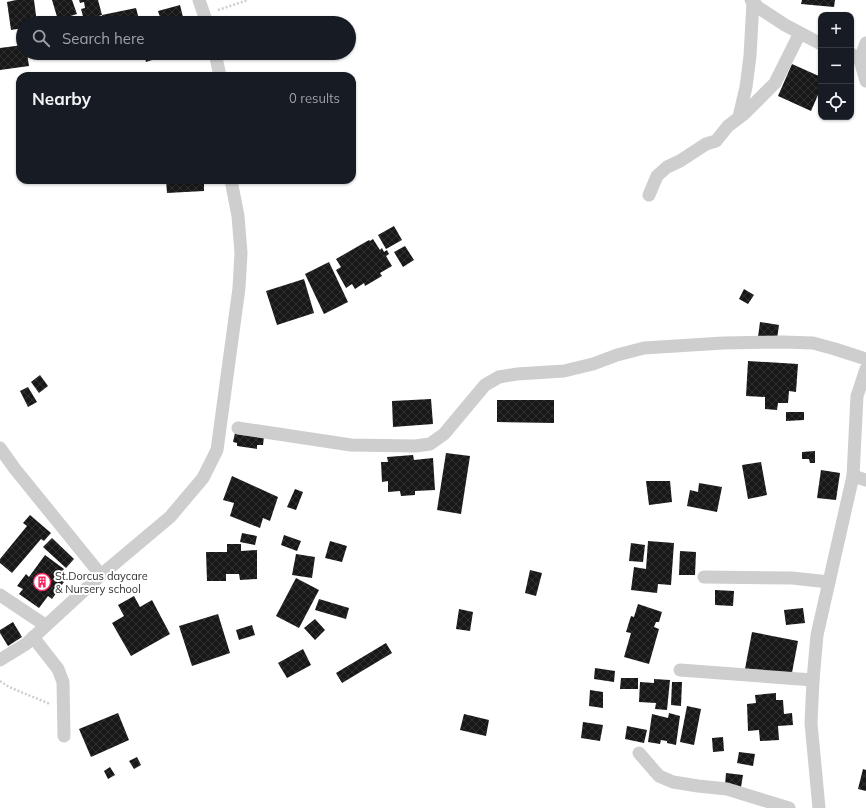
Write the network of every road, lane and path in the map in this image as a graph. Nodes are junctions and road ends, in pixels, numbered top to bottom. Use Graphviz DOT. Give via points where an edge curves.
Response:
graph roads {
  1 [pos="199,0"];
  2 [pos="248,0"];
  3 [pos="752,1"];
  4 [pos="204,16"];
  5 [pos="212,16"];
  6 [pos="800,33"];
  7 [pos="818,42"];
  8 [pos="866,43"];
  9 [pos="855,57"];
  10 [pos="217,60"];
  11 [pos="219,72"];
  12 [pos="866,81"];
  13 [pos="739,117"];
  14 [pos="232,184"];
  15 [pos="649,195"];
  16 [pos="866,359"];
  17 [pos="866,369"];
  18 [pos="238,428"];
  19 [pos="0,448"];
  20 [pos="853,476"];
  21 [pos="866,480"];
  22 [pos="101,574"];
  23 [pos="704,577"];
  24 [pos="829,582"];
  25 [pos="0,595"];
  26 [pos="45,625"];
  27 [pos="33,636"];
  28 [pos="0,660"];
  29 [pos="680,670"];
  30 [pos="812,680"];
  31 [pos="0,681"];
  32 [pos="64,710"];
  33 [pos="64,736"];
  34 [pos="639,753"];
  35 [pos="788,808"];
  36 [pos="819,808"];
  1 -- 4 [label="street"];
  2 -- 5 [label="path"];
  3 -- 6 [label="street"];
  3 -- 13 [label="street" via="750,56"];
  6 -- 7 [label="street"];
  6 -- 13 [label="street" via="775,83"];
  8 -- 9 [label="street"];
  9 -- 12 [label="street"];
  10 -- 11 [label="street"];
  13 -- 15 [label="street" via="716,141 706,144 667,167 657,176"];
  14 -- 22 [label="street" via="241,253 239,288 217,450 203,478 170,517"];
  16 -- 18 [label="street" via="813,343 722,343 644,348 564,371 517,374 499,378 484,385 444,434 430,444 415,446 351,445"];
  17 -- 20 [label="street" via="858,396"];
  19 -- 22 [label="street"];
  20 -- 21 [label="street"];
  20 -- 24 [label="street"];
  22 -- 26 [label="street"];
  23 -- 24 [label="street" via="792,578"];
  24 -- 30 [label="street" via="817,635"];
  25 -- 26 [label="street"];
  26 -- 27 [label="street"];
  27 -- 28 [label="street" via="26,644"];
  27 -- 32 [label="street" via="58,669 63,682"];
  29 -- 30 [label="street"];
  30 -- 36 [label="street" via="811,723"];
  31 -- 32 [label="path"];
  32 -- 33 [label="street"];
  34 -- 35 [label="street" via="659,776 673,782 727,789"];
}
